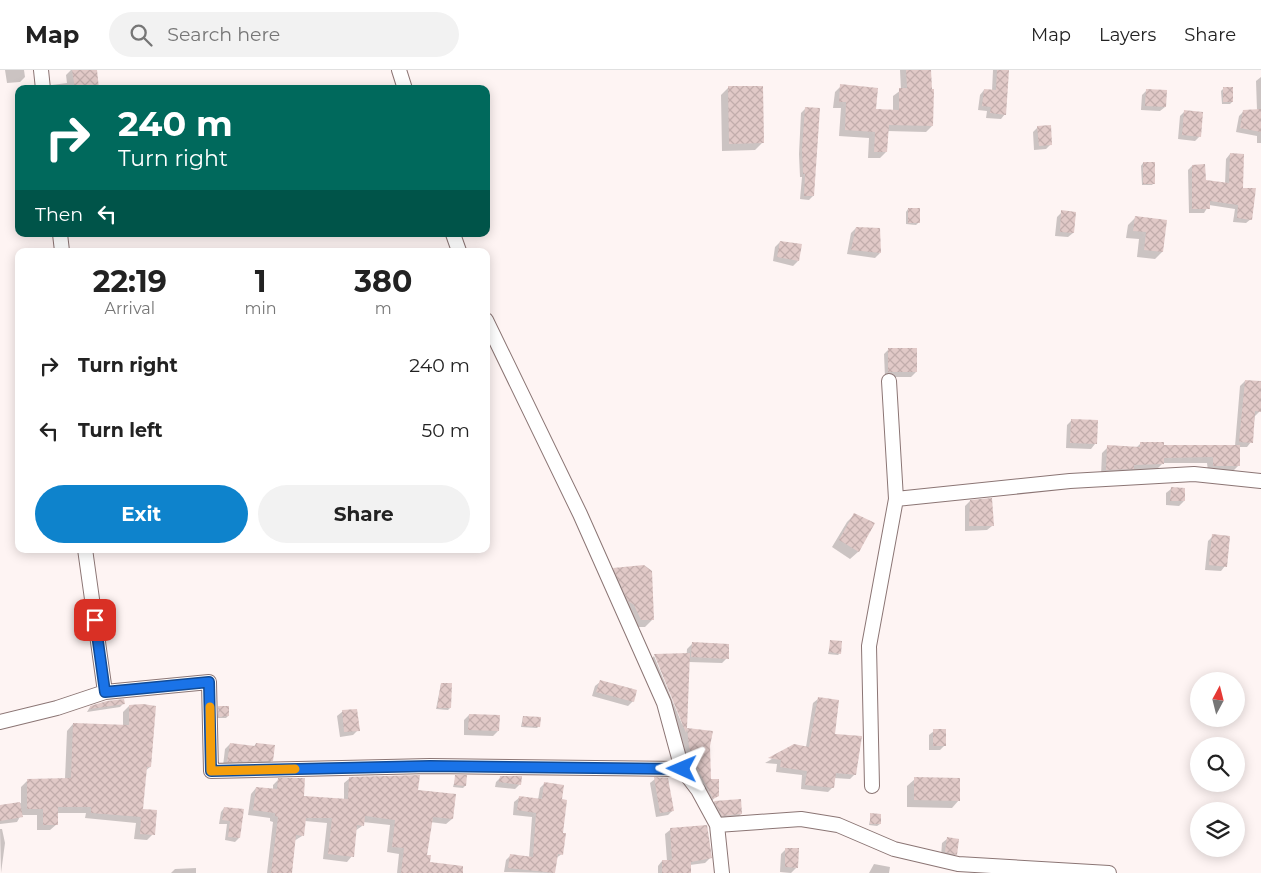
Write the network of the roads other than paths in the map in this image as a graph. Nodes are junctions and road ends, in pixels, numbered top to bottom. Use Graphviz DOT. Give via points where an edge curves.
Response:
graph roads {
  1 [pos="41,70"];
  2 [pos="399,70"];
  3 [pos="43,85"];
  4 [pos="405,85"];
  5 [pos="490,328"];
  6 [pos="889,381"];
  7 [pos="1261,481"];
  8 [pos="896,499"];
  9 [pos="86,553"];
  10 [pos="105,692"];
  11 [pos="0,722"];
  12 [pos="682,769"];
  13 [pos="872,786"];
  14 [pos="717,825"];
  15 [pos="722,873"];
  16 [pos="1110,873"];
  1 -- 3 [label="street"];
  2 -- 4 [label="street"];
  5 -- 12 [label="street" via="580,514 664,703"];
  6 -- 8 [label="street"];
  7 -- 8 [label="street" via="1194,474 1070,481"];
  8 -- 13 [label="street" via="869,646"];
  9 -- 10 [label="street"];
  10 -- 11 [label="street"];
  10 -- 12 [label="street" via="209,682 211,771 430,766"];
  12 -- 14 [label="street"];
  14 -- 15 [label="street"];
  14 -- 16 [label="street" via="802,819 838,826 894,849 958,864"];
}
